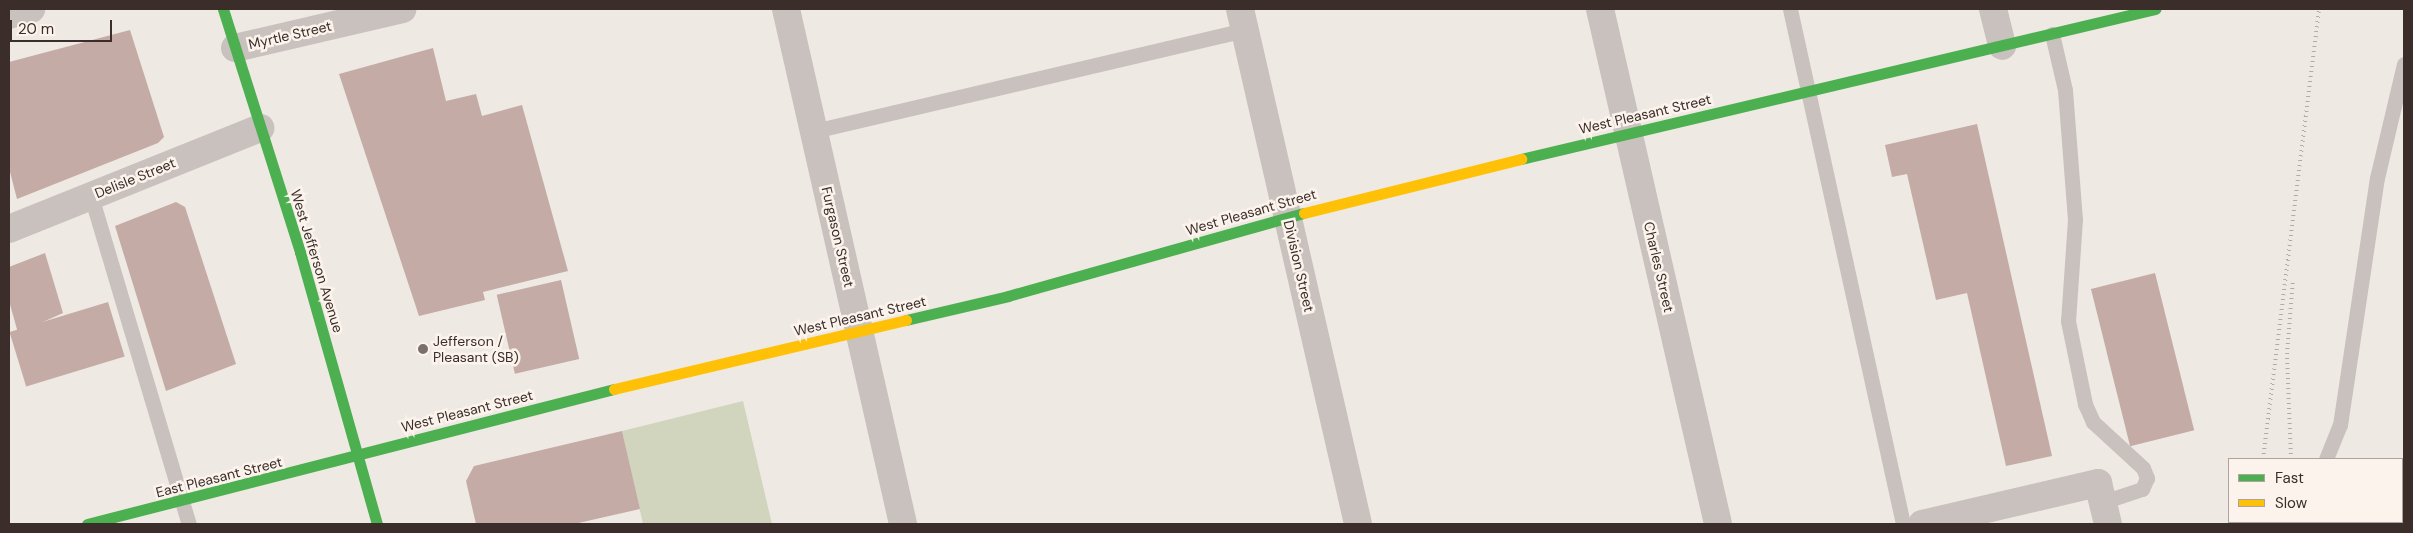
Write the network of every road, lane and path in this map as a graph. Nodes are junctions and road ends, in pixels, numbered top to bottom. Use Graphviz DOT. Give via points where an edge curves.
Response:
graph roads {
  1 [pos="31,9"];
  2 [pos="222,9"];
  3 [pos="403,9"];
  4 [pos="786,9"];
  5 [pos="1600,9"];
  6 [pos="1790,9"];
  7 [pos="1993,9"];
  8 [pos="2156,9"];
  9 [pos="9,15"];
  10 [pos="1243,19"];
  11 [pos="2052,34"];
  12 [pos="2002,46"];
  13 [pos="235,48"];
  14 [pos="2404,64"];
  15 [pos="1806,92"];
  16 [pos="260,128"];
  17 [pos="814,131"];
  18 [pos="1628,134"];
  19 [pos="90,196"];
  20 [pos="1288,218"];
  21 [pos="9,229"];
  22 [pos="859,332"];
  23 [pos="358,456"];
  24 [pos="2326,458"];
  25 [pos="184,502"];
  26 [pos="2103,503"];
  27 [pos="87,524"];
  28 [pos="190,524"];
  29 [pos="377,524"];
  30 [pos="903,524"];
  31 [pos="1358,524"];
  32 [pos="1718,524"];
  33 [pos="1903,524"];
  34 [pos="1922,524"];
  1 -- 9 [label="street"];
  2 -- 13 [label="street, West Jefferson Avenue"];
  3 -- 13 [label="street, Myrtle Street"];
  4 -- 17 [label="street, Furgason Street"];
  5 -- 18 [label="street, Charles Street"];
  6 -- 15 [label="lane"];
  7 -- 12 [label="street"];
  8 -- 11 [label="street, West Pleasant Street"];
  10 -- 17 [label="lane"];
  10 -- 20 [label="street, Division Street"];
  11 -- 12 [label="street, West Pleasant Street"];
  11 -- 26 [label="lane" via="2065,90 2075,218 2068,322 2085,404 2093,422 2143,468 2147,478 2142,489"];
  12 -- 15 [label="street, West Pleasant Street"];
  13 -- 16 [label="street, West Jefferson Avenue"];
  14 -- 24 [label="lane" via="2377,178 2340,425"];
  15 -- 18 [label="street, West Pleasant Street"];
  15 -- 33 [label="lane"];
  16 -- 19 [label="street, Delisle Street"];
  16 -- 23 [label="street, West Jefferson Avenue"];
  17 -- 22 [label="street, Furgason Street"];
  18 -- 20 [label="street, West Pleasant Street"];
  18 -- 32 [label="street, Charles Street"];
  19 -- 21 [label="street, Delisle Street"];
  19 -- 25 [label="lane"];
  20 -- 22 [label="street, West Pleasant Street" via="1008,296"];
  20 -- 31 [label="street, Division Street"];
  22 -- 23 [label="street, West Pleasant Street" via="448,429"];
  22 -- 30 [label="street, Furgason Street"];
  23 -- 25 [label="street, East Pleasant Street"];
  23 -- 29 [label="street, West Jefferson Avenue"];
  25 -- 27 [label="street, East Pleasant Street"];
  25 -- 28 [label="lane"];
  26 -- 34 [label="street"];
}
